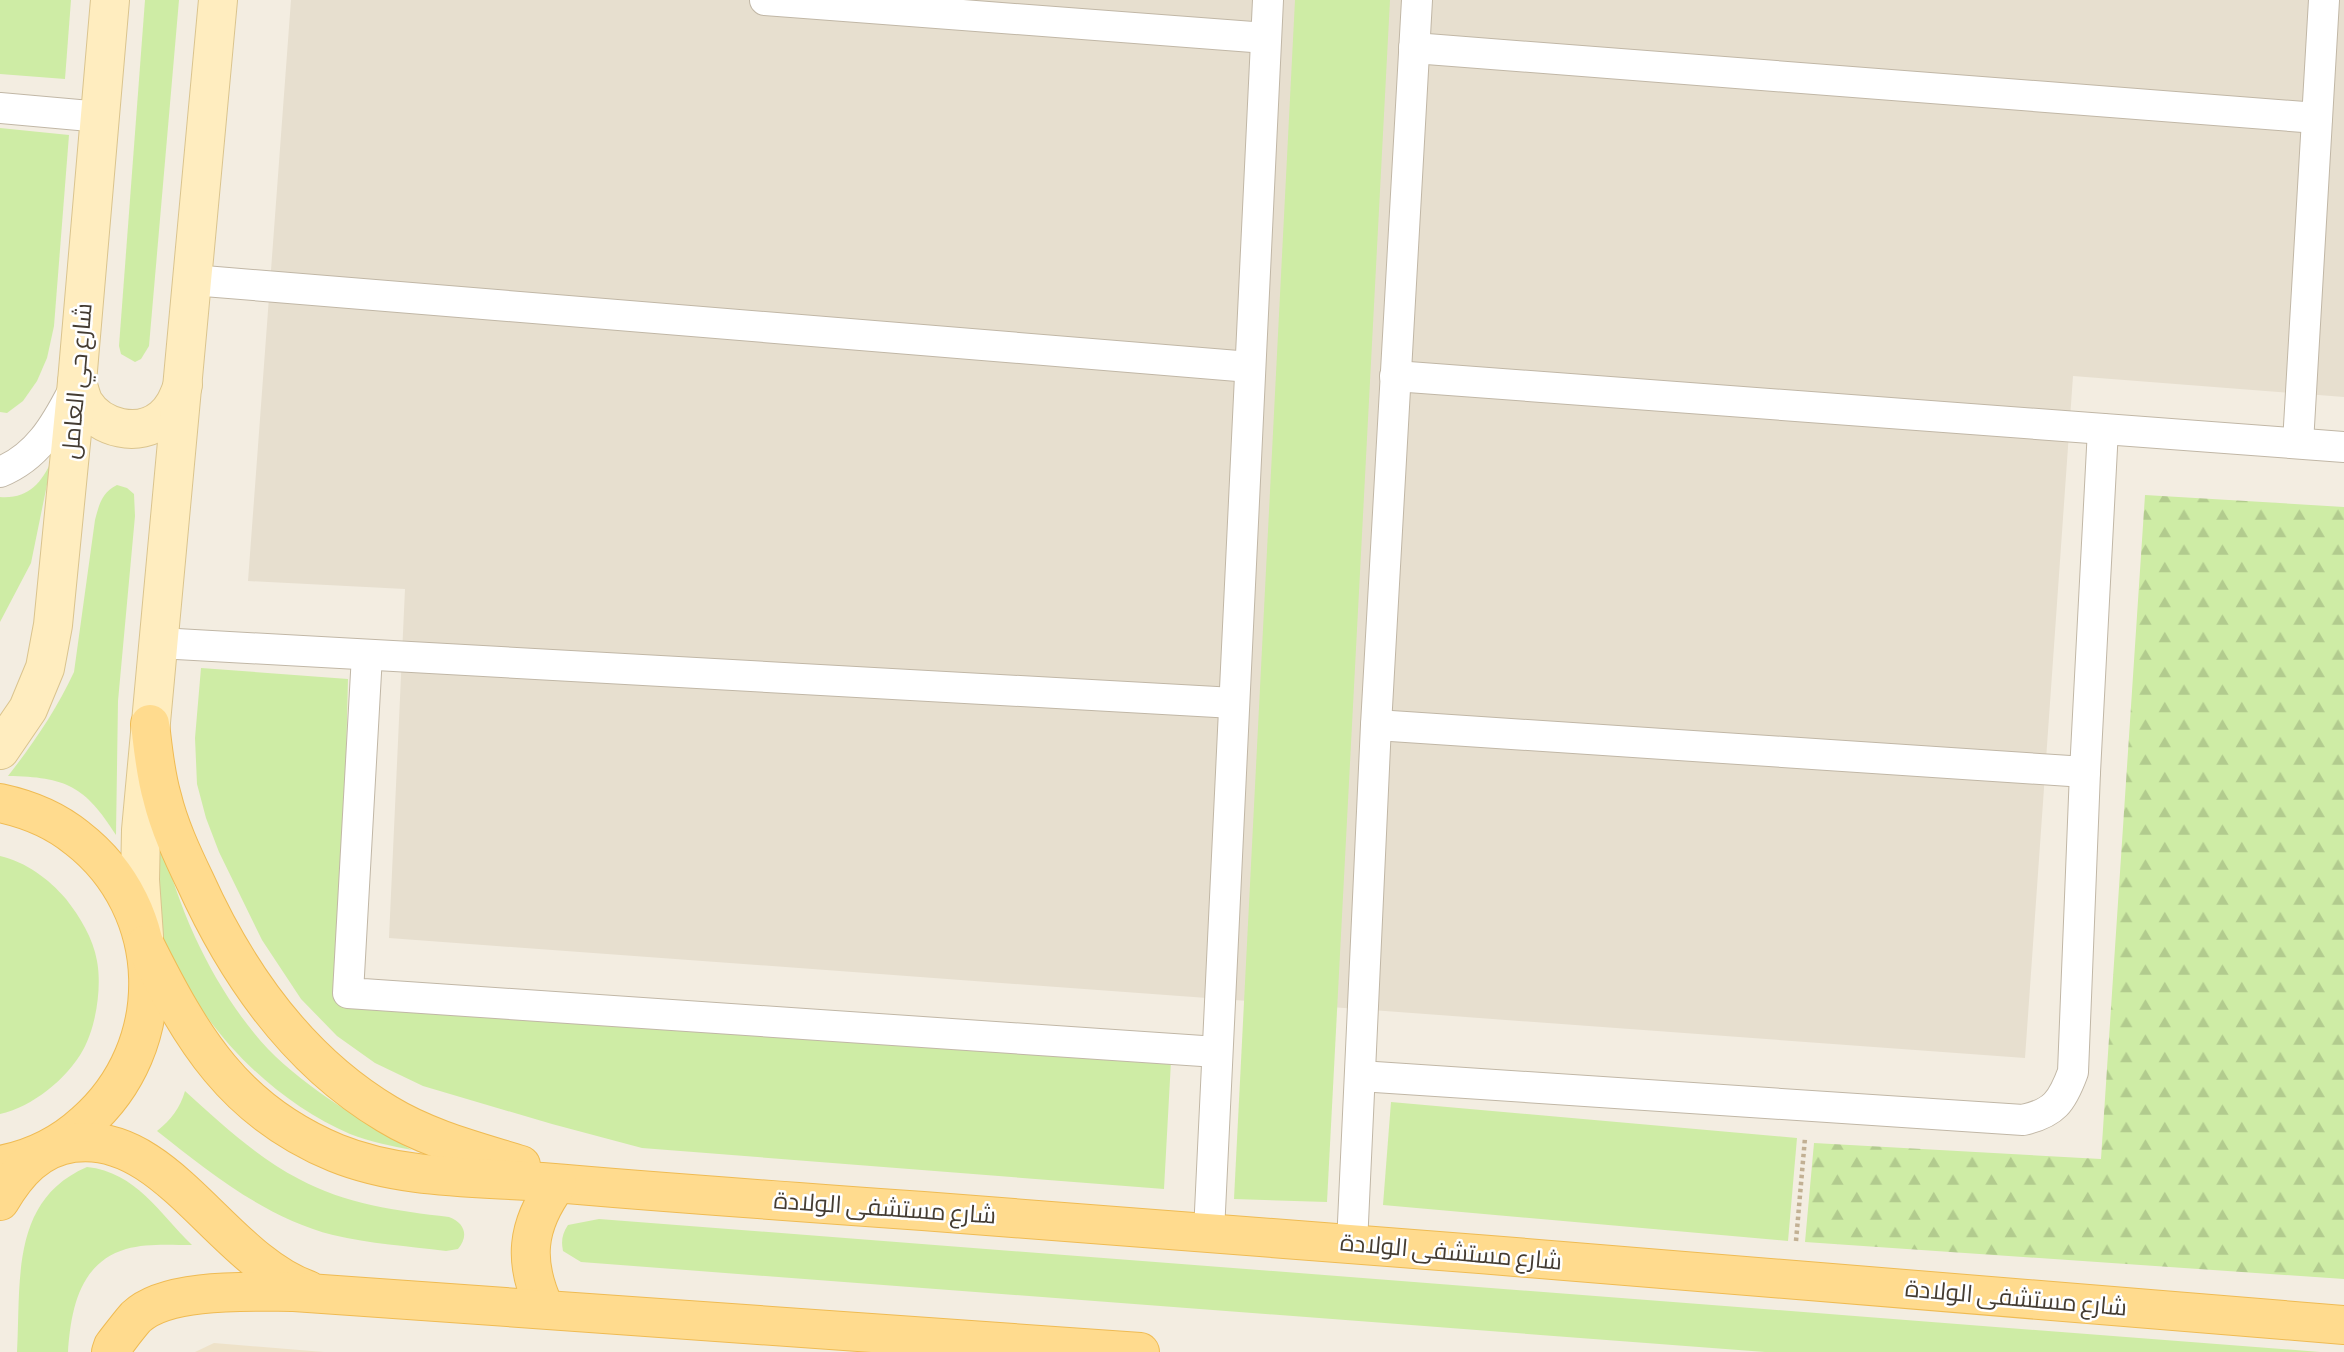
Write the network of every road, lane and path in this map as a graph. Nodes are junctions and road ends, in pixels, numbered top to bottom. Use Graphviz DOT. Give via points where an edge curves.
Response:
graph roads {
  1 [pos="110,0"];
  2 [pos="218,0"];
  3 [pos="765,0"];
  4 [pos="1268,0"];
  5 [pos="1417,0"];
  6 [pos="2324,0"];
  7 [pos="934,6"];
  8 [pos="1266,38"];
  9 [pos="1414,48"];
  10 [pos="0,108"];
  11 [pos="101,117"];
  12 [pos="2317,118"];
  13 [pos="192,280"];
  14 [pos="1250,367"];
  15 [pos="1395,376"];
  16 [pos="77,382"];
  17 [pos="184,382"];
  18 [pos="2103,429"];
  19 [pos="2298,443"];
  20 [pos="2344,447"];
  21 [pos="0,472"];
  22 [pos="159,643"];
  23 [pos="367,655"];
  24 [pos="1234,703"];
  25 [pos="150,724"];
  26 [pos="1376,725"];
  27 [pos="0,750"];
  28 [pos="2085,772"];
  29 [pos="0,803"];
  30 [pos="145,945"];
  31 [pos="1217,1052"];
  32 [pos="1360,1076"];
  33 [pos="1808,1106"];
  34 [pos="41,1153"];
  35 [pos="0,1165"];
  36 [pos="557,1184"];
  37 [pos="632,1190"];
  38 [pos="0,1201"];
  39 [pos="1209,1232"];
  40 [pos="1352,1244"];
  41 [pos="1792,1280"];
  42 [pos="323,1294"];
  43 [pos="545,1309"];
  44 [pos="2344,1325"];
  45 [pos="111,1352"];
  46 [pos="1140,1352"];
  1 -- 11 [label="main road, شارع حي العامل"];
  2 -- 13 [label="main road"];
  3 -- 7 [label="street"];
  4 -- 8 [label="street"];
  5 -- 9 [label="street"];
  6 -- 12 [label="street"];
  7 -- 8 [label="street"];
  8 -- 14 [label="street"];
  9 -- 12 [label="street"];
  9 -- 15 [label="street"];
  10 -- 11 [label="street"];
  11 -- 16 [label="main road, شارع حي العامل"];
  12 -- 19 [label="street"];
  13 -- 14 [label="street"];
  13 -- 17 [label="main road"];
  14 -- 24 [label="street"];
  15 -- 18 [label="street"];
  15 -- 26 [label="street"];
  16 -- 17 [label="main road" via="84,403 99,419 119,428 141,428 162,419 177,403"];
  16 -- 21 [label="street" via="59,419 36,450"];
  16 -- 27 [label="main road, شارع حي العامل" via="45,668 28,709"];
  17 -- 22 [label="main road"];
  18 -- 19 [label="street"];
  18 -- 28 [label="street"];
  19 -- 20 [label="street"];
  22 -- 23 [label="street"];
  22 -- 25 [label="main road"];
  23 -- 24 [label="street"];
  23 -- 31 [label="street" via="348,993"];
  24 -- 31 [label="street"];
  25 -- 30 [label="main road" via="141,830"];
  25 -- 37 [label="main road" via="167,816 210,915 273,1012 312,1056 389,1116 434,1136 537,1170"];
  26 -- 28 [label="street"];
  26 -- 32 [label="street"];
  28 -- 33 [label="street" via="2073,1072 2056,1106 2023,1120"];
  29 -- 30 [label="main road" via="51,820 100,859 134,911"];
  30 -- 34 [label="main road" via="150,981 147,1016 132,1062 99,1111 72,1135"];
  30 -- 36 [label="main road, شارع مستشفى الولادة" via="183,1018 209,1056 244,1096 275,1121 335,1152 389,1168"];
  31 -- 39 [label="street"];
  32 -- 33 [label="street"];
  32 -- 40 [label="street"];
  33 -- 41 [label="path"];
  34 -- 35 [label="main road"];
  34 -- 38 [label="main road" via="11,1182"];
  34 -- 42 [label="main road" via="65,1144 98,1142 130,1152 179,1187 258,1262"];
  36 -- 37 [label="main road, شارع مستشفى الولادة"];
  36 -- 43 [label="main road" via="535,1222 531,1244 533,1278"];
  37 -- 39 [label="main road, شارع مستشفى الولادة"];
  39 -- 40 [label="main road, شارع مستشفى الولادة"];
  40 -- 41 [label="main road, شارع مستشفى الولادة"];
  41 -- 44 [label="main road, شارع مستشفى الولادة"];
  42 -- 43 [label="main road"];
  42 -- 45 [label="main road" via="204,1294 156,1305 138,1315"];
  43 -- 46 [label="main road"];
}
